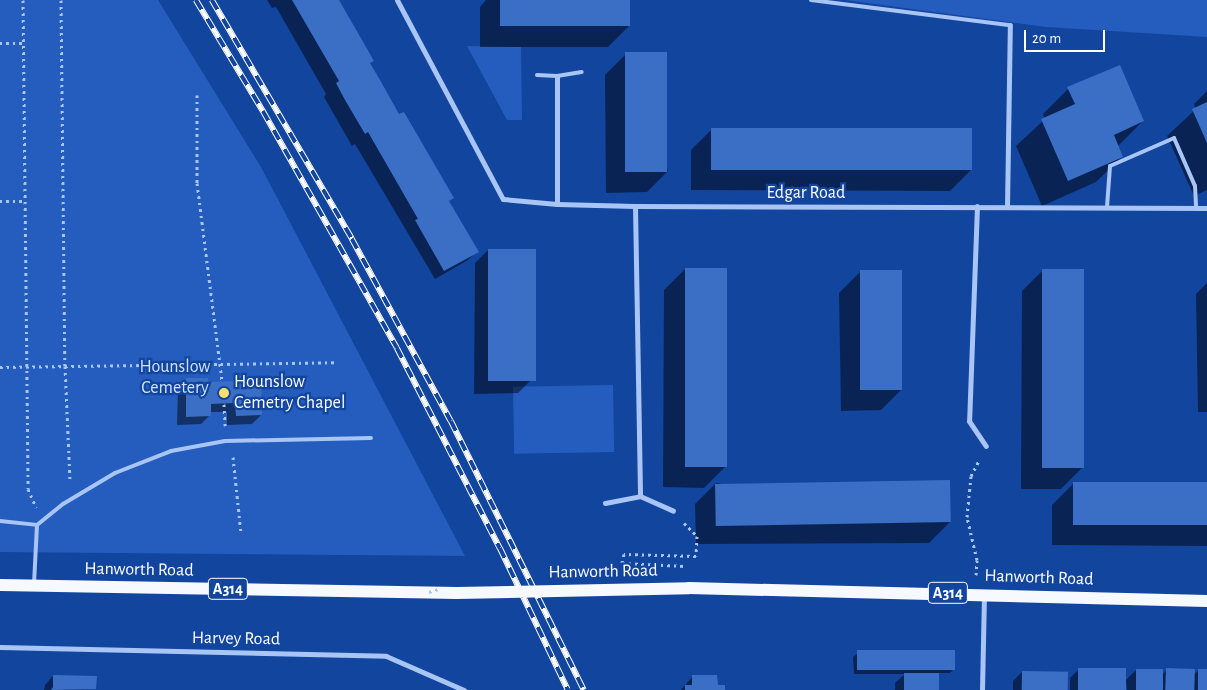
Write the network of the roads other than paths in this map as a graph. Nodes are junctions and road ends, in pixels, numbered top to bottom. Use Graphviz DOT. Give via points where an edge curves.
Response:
graph roads {
  1 [pos="397,0"];
  2 [pos="812,0"];
  3 [pos="1010,25"];
  4 [pos="582,72"];
  5 [pos="537,75"];
  6 [pos="558,76"];
  7 [pos="557,204"];
  8 [pos="635,206"];
  9 [pos="977,206"];
  10 [pos="1007,207"];
  11 [pos="1107,207"];
  12 [pos="1196,208"];
  13 [pos="1207,208"];
  14 [pos="371,438"];
  15 [pos="986,446"];
  16 [pos="640,496"];
  17 [pos="605,503"];
  18 [pos="673,512"];
  19 [pos="0,521"];
  20 [pos="37,526"];
  21 [pos="0,585"];
  22 [pos="34,586"];
  23 [pos="979,594"];
  24 [pos="1207,600"];
  25 [pos="0,648"];
  26 [pos="464,690"];
  27 [pos="982,690"];
  1 -- 7 [label="street, Edgar Road" via="504,199"];
  2 -- 3 [label="lane"];
  3 -- 10 [label="street"];
  4 -- 6 [label="lane"];
  5 -- 6 [label="lane"];
  6 -- 7 [label="street"];
  7 -- 8 [label="street, Edgar Road"];
  8 -- 9 [label="street, Edgar Road"];
  8 -- 16 [label="street"];
  9 -- 10 [label="street, Edgar Road"];
  9 -- 15 [label="street" via="969,422"];
  10 -- 11 [label="street, Edgar Road"];
  11 -- 12 [label="street, Edgar Road"];
  11 -- 12 [label="lane" via="1110,166 1174,138 1195,186"];
  12 -- 13 [label="street, Edgar Road"];
  14 -- 20 [label="lane" via="228,441 172,451 115,473 70,500"];
  16 -- 17 [label="street"];
  16 -- 18 [label="street"];
  19 -- 20 [label="lane"];
  20 -- 22 [label="lane"];
  21 -- 22 [label="main road, Hanworth Road / A314"];
  22 -- 23 [label="main road, Hanworth Road / A314, bridge" via="457,593 690,588"];
  23 -- 24 [label="main road, Hanworth Road / A314"];
  23 -- 27 [label="street"];
  25 -- 26 [label="street, Harvey Road" via="386,656"];
}
